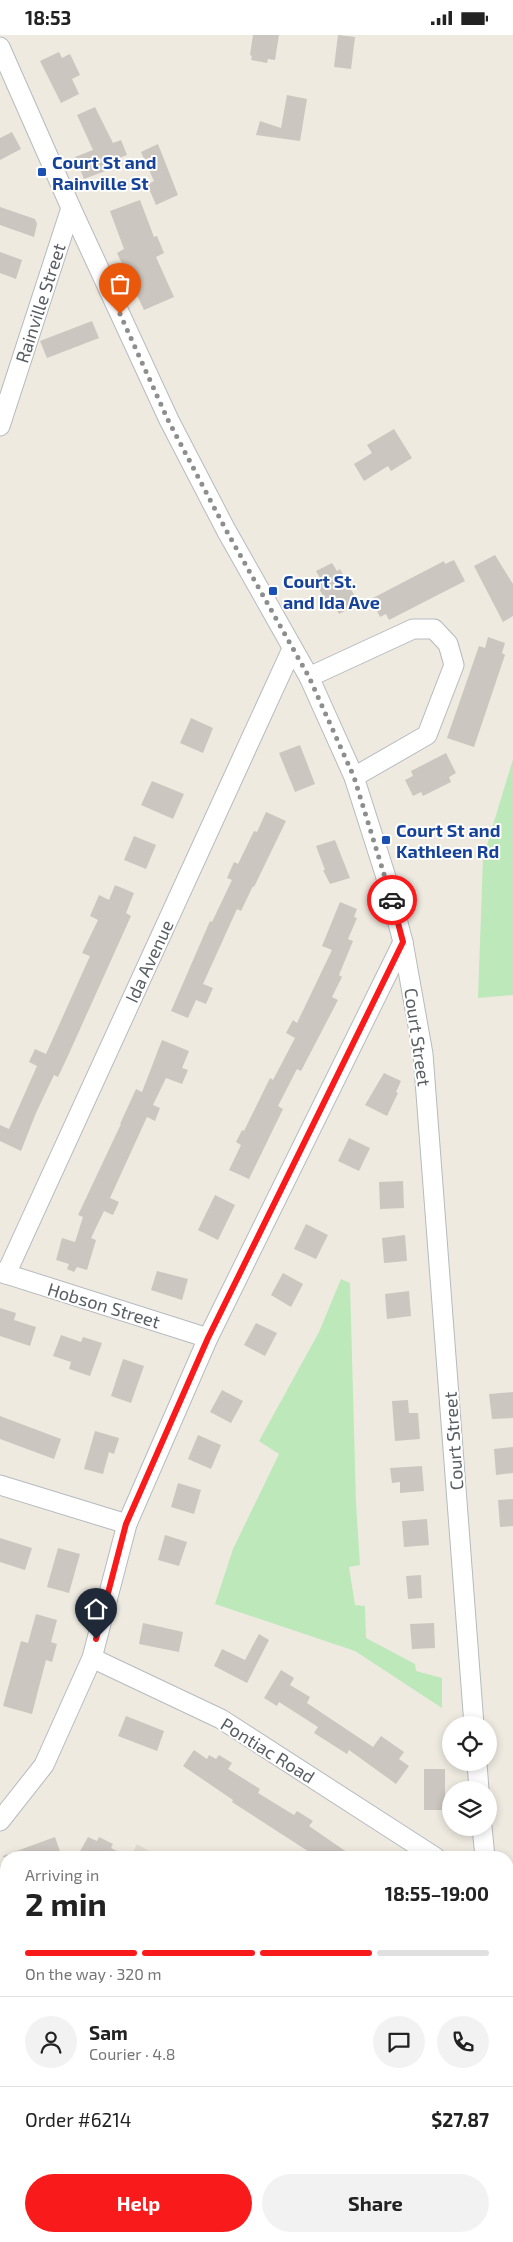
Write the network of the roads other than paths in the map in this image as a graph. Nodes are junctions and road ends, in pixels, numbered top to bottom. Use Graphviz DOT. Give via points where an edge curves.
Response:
graph roads {
  1 [pos="0,47"];
  2 [pos="70,208"];
  3 [pos="0,427"];
  4 [pos="292,649"];
  5 [pos="309,677"];
  6 [pos="354,777"];
  7 [pos="403,942"];
  8 [pos="3,1273"];
  9 [pos="208,1338"];
  10 [pos="0,1485"];
  11 [pos="126,1524"];
  12 [pos="92,1658"];
  13 [pos="473,1716"];
  14 [pos="0,1821"];
  15 [pos="483,1836"];
  16 [pos="426,1851"];
  17 [pos="484,1851"];
  1 -- 2 [label="street, Court Street"];
  2 -- 3 [label="street, Rainville Street"];
  2 -- 4 [label="street, Court Street" via="168,420"];
  4 -- 5 [label="street, Court Street"];
  4 -- 8 [label="street, Ida Avenue"];
  5 -- 6 [label="street, Court Street"];
  5 -- 6 [label="street" via="413,629 434,629 448,644 454,665 427,735"];
  6 -- 7 [label="street, Court Street"];
  7 -- 9 [label="street"];
  7 -- 13 [label="street, Court Street" via="423,1054"];
  8 -- 9 [label="street, Hobson Street"];
  9 -- 11 [label="street"];
  10 -- 11 [label="street"];
  11 -- 12 [label="street"];
  12 -- 14 [label="street" via="44,1765"];
  12 -- 16 [label="street, Pontiac Road" via="221,1719"];
  15 -- 17 [label="street"];
}
